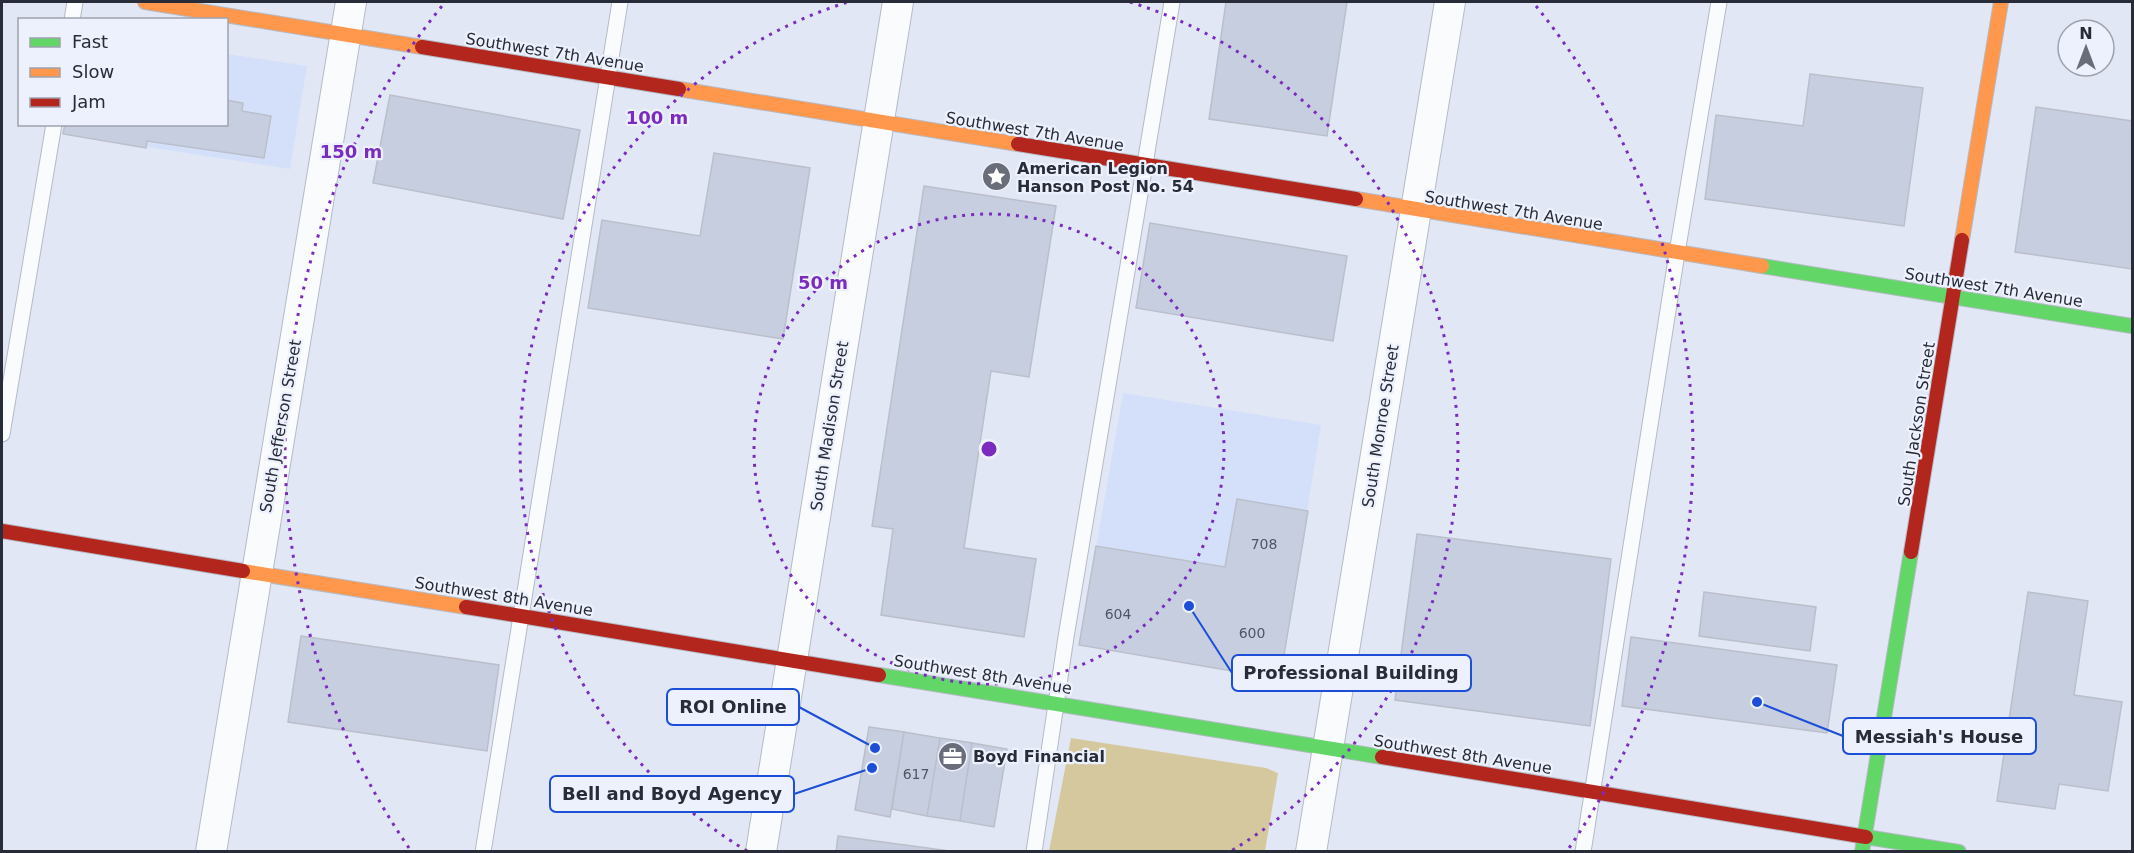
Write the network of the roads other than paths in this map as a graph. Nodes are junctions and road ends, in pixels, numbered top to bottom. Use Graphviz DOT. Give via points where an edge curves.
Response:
graph roads {
  1 [pos="75,2"];
  2 [pos="145,2"];
  3 [pos="351,2"];
  4 [pos="620,2"];
  5 [pos="898,2"];
  6 [pos="1172,2"];
  7 [pos="1450,2"];
  8 [pos="1719,2"];
  9 [pos="2001,2"];
  10 [pos="72,18"];
  11 [pos="346,34"];
  12 [pos="607,77"];
  13 [pos="878,122"];
  14 [pos="54,126"];
  15 [pos="1145,166"];
  16 [pos="1416,210"];
  17 [pos="1677,253"];
  18 [pos="1954,297"];
  19 [pos="2133,326"];
  20 [pos="2,434"];
  21 [pos="2,531"];
  22 [pos="256,573"];
  23 [pos="522,616"];
  24 [pos="792,660"];
  25 [pos="1057,703"];
  26 [pos="1327,748"];
  27 [pos="1593,792"];
  28 [pos="1865,836"];
  29 [pos="211,852"];
  30 [pos="483,852"];
  31 [pos="761,852"];
  32 [pos="1034,852"];
  33 [pos="1311,852"];
  34 [pos="1583,852"];
  35 [pos="1862,852"];
  36 [pos="1959,852"];
  1 -- 10 [label="lane"];
  2 -- 11 [label="main road, Southwest 7th Avenue"];
  3 -- 11 [label="street, South Jefferson Street"];
  4 -- 12 [label="lane"];
  5 -- 13 [label="street, South Madison Street"];
  6 -- 15 [label="lane"];
  7 -- 16 [label="street, South Monroe Street"];
  8 -- 17 [label="lane"];
  9 -- 18 [label="main road, South Jackson Street"];
  11 -- 12 [label="main road, Southwest 7th Avenue"];
  11 -- 22 [label="street, South Jefferson Street"];
  12 -- 13 [label="main road, Southwest 7th Avenue"];
  12 -- 23 [label="lane"];
  13 -- 15 [label="main road, Southwest 7th Avenue"];
  13 -- 24 [label="street, South Madison Street"];
  14 -- 20 [label="lane"];
  15 -- 16 [label="main road, Southwest 7th Avenue"];
  15 -- 25 [label="lane"];
  16 -- 17 [label="main road, Southwest 7th Avenue"];
  16 -- 26 [label="street, South Monroe Street"];
  17 -- 18 [label="main road, Southwest 7th Avenue"];
  17 -- 27 [label="lane"];
  18 -- 19 [label="main road, Southwest 7th Avenue"];
  18 -- 28 [label="main road, South Jackson Street"];
  21 -- 22 [label="main road, Southwest 8th Avenue"];
  22 -- 23 [label="main road, Southwest 8th Avenue"];
  22 -- 29 [label="street, South Jefferson Street"];
  23 -- 24 [label="main road, Southwest 8th Avenue"];
  23 -- 30 [label="lane"];
  24 -- 25 [label="main road, Southwest 8th Avenue"];
  24 -- 31 [label="street, South Madison Street"];
  25 -- 26 [label="main road, Southwest 8th Avenue"];
  25 -- 32 [label="lane"];
  26 -- 27 [label="main road, Southwest 8th Avenue"];
  26 -- 33 [label="street, South Monroe Street"];
  27 -- 28 [label="main road, Southwest 8th Avenue"];
  27 -- 34 [label="lane"];
  28 -- 35 [label="main road, South Jackson Street"];
  28 -- 36 [label="main road, Southwest 8th Avenue"];
}
